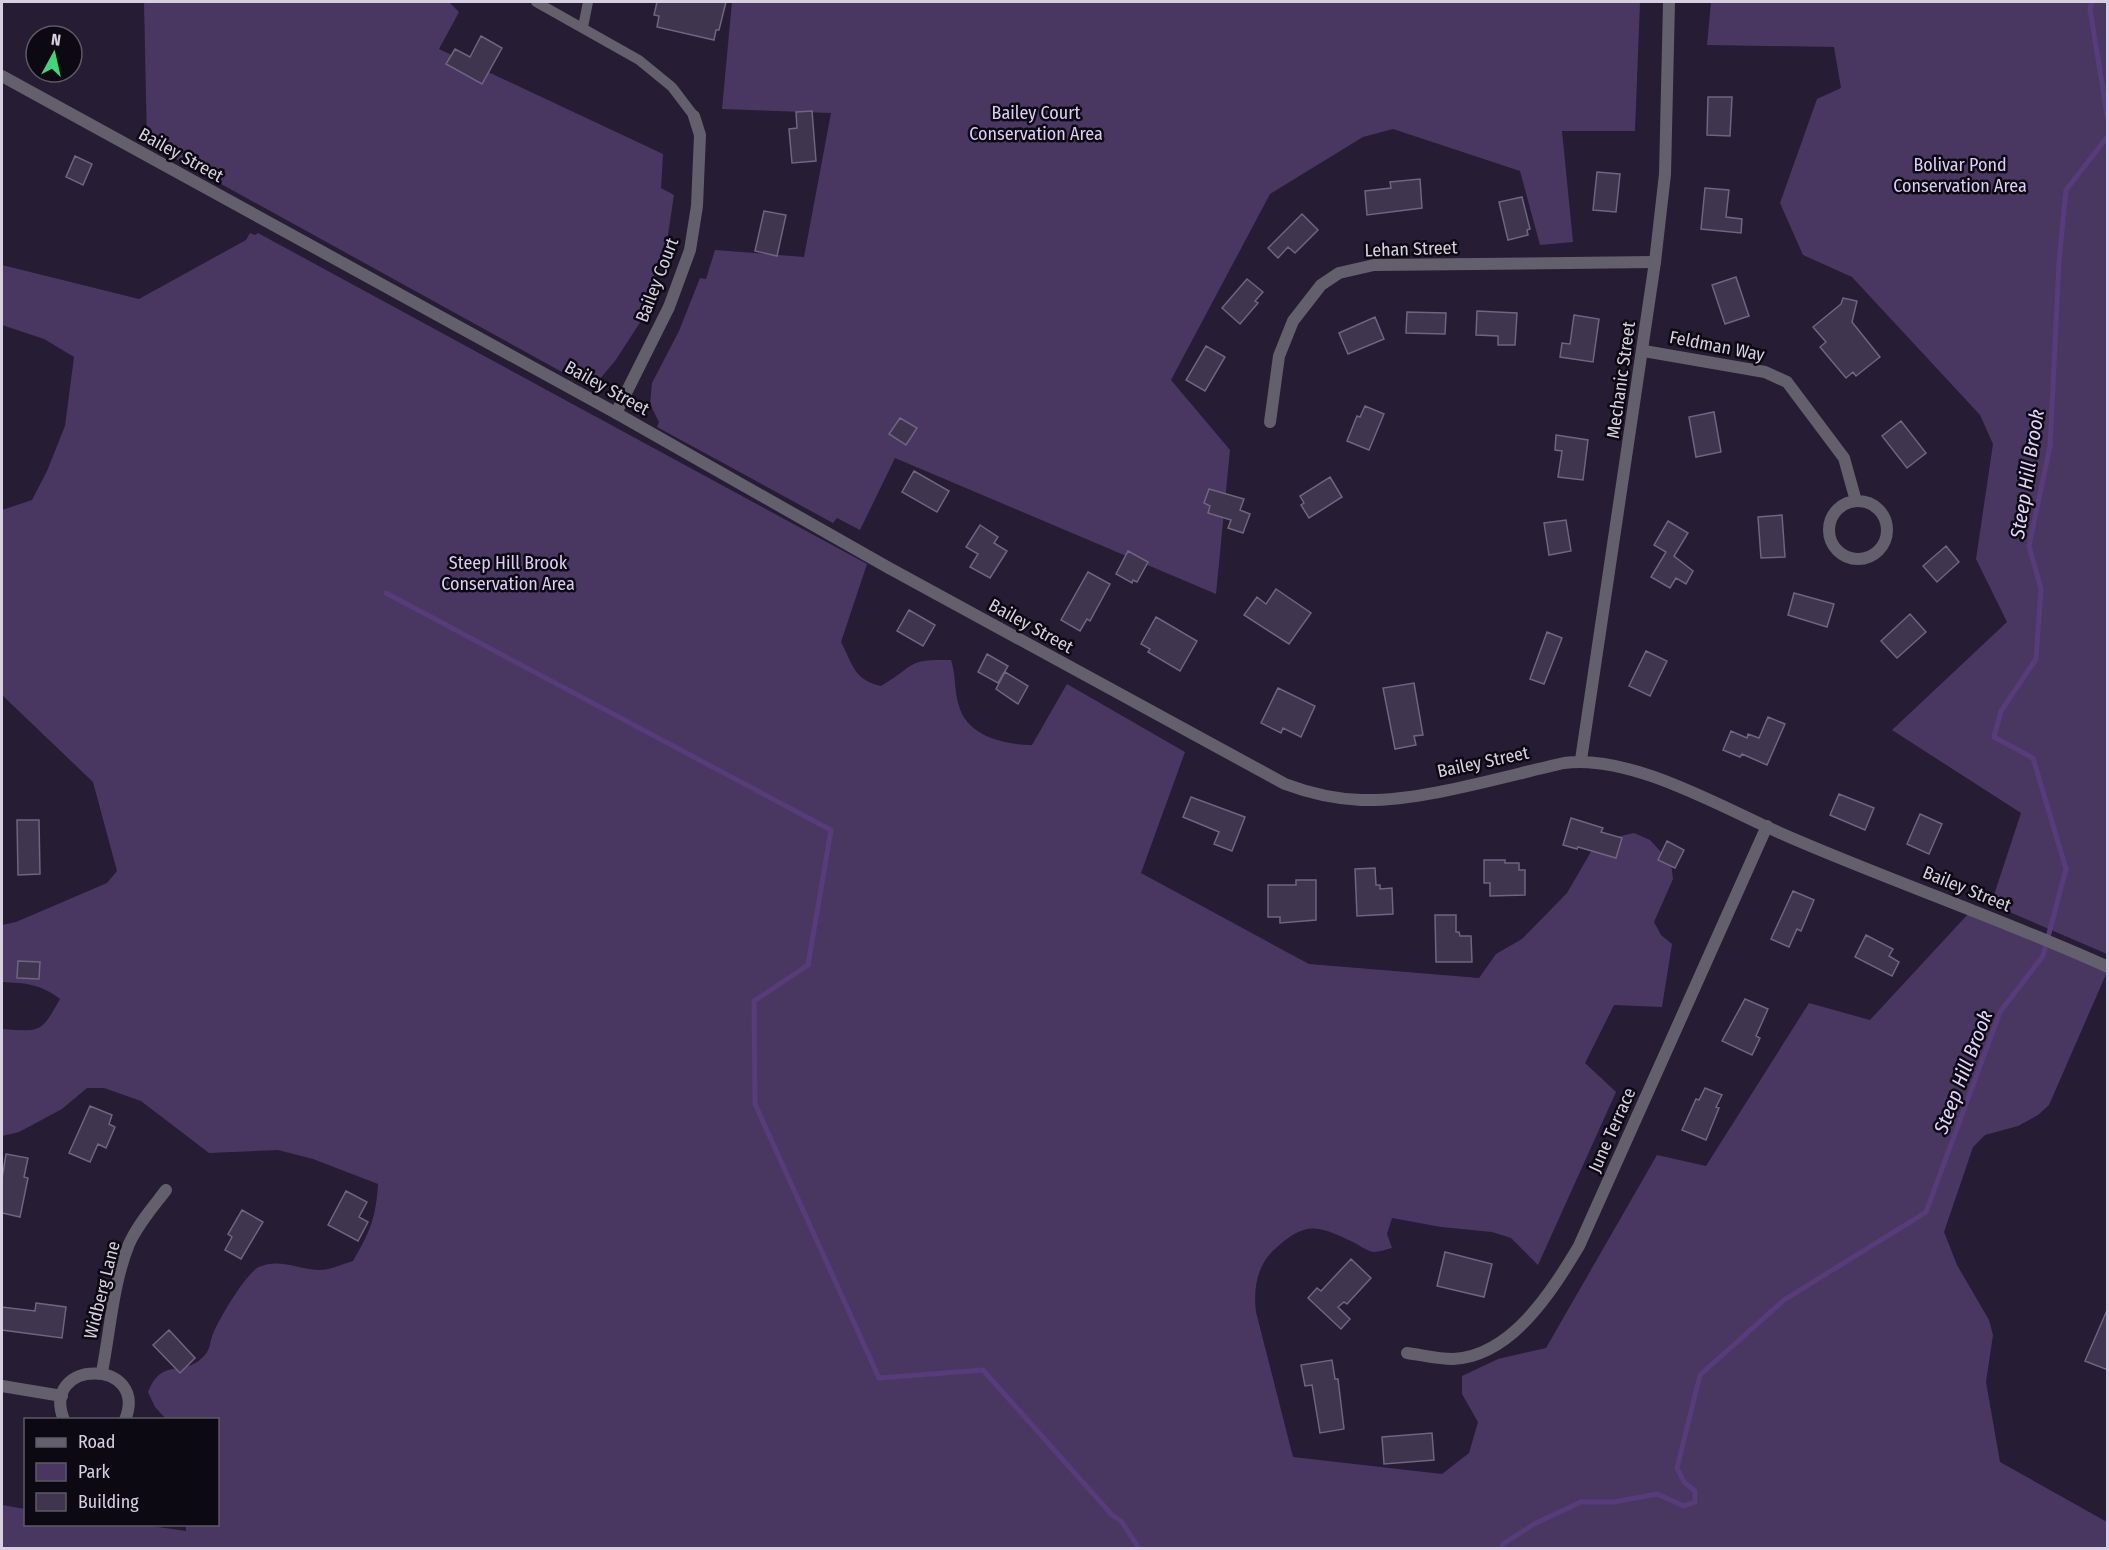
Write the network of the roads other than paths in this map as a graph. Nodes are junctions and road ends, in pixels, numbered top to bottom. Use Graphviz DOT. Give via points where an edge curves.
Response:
graph roads {
  1 [pos="536,2"];
  2 [pos="588,2"];
  3 [pos="1669,2"];
  4 [pos="583,27"];
  5 [pos="2,76"];
  6 [pos="694,116"];
  7 [pos="1655,262"];
  8 [pos="1644,351"];
  9 [pos="616,413"];
  10 [pos="1270,422"];
  11 [pos="1856,501"];
  12 [pos="1581,760"];
  13 [pos="1767,826"];
  14 [pos="2108,967"];
  15 [pos="166,1190"];
  16 [pos="1407,1353"];
  17 [pos="102,1372"];
  18 [pos="2,1386"];
  19 [pos="62,1396"];
  20 [pos="64,1418"];
  21 [pos="125,1418"];
  1 -- 4 [label="lane"];
  2 -- 4 [label="lane"];
  3 -- 7 [label="street, Mechanic Street" via="1665,174"];
  4 -- 6 [label="lane" via="639,60 672,87"];
  5 -- 9 [label="street, Bailey Street"];
  6 -- 9 [label="street, Bailey Court" via="700,135 697,206 690,250 669,307"];
  7 -- 8 [label="street, Mechanic Street"];
  7 -- 10 [label="street, Lehan Street" via="1374,265 1339,273 1321,285 1293,321 1279,356"];
  8 -- 11 [label="street, Feldman Way" via="1766,372 1787,382 1844,458"];
  8 -- 12 [label="street, Mechanic Street"];
  9 -- 12 [label="street, Bailey Street" via="1234,758 1311,793 1361,800 1393,799"];
  11 -- 11 [label="street" via="1839,507 1829,533 1844,555 1862,558 1880,549 1887,531 1882,513 1875,506"];
  12 -- 13 [label="street, Bailey Street" via="1641,772"];
  13 -- 14 [label="street, Bailey Street"];
  13 -- 16 [label="street, June Terrace" via="1580,1246 1556,1284 1511,1335 1475,1355 1452,1359"];
  15 -- 17 [label="street, Widberg Lane" via="129,1244"];
  17 -- 19 [label="street" via="77,1377"];
  17 -- 21 [label="street" via="120,1383 126,1392 129,1402"];
  18 -- 19 [label="street"];
  19 -- 20 [label="street"];
}
